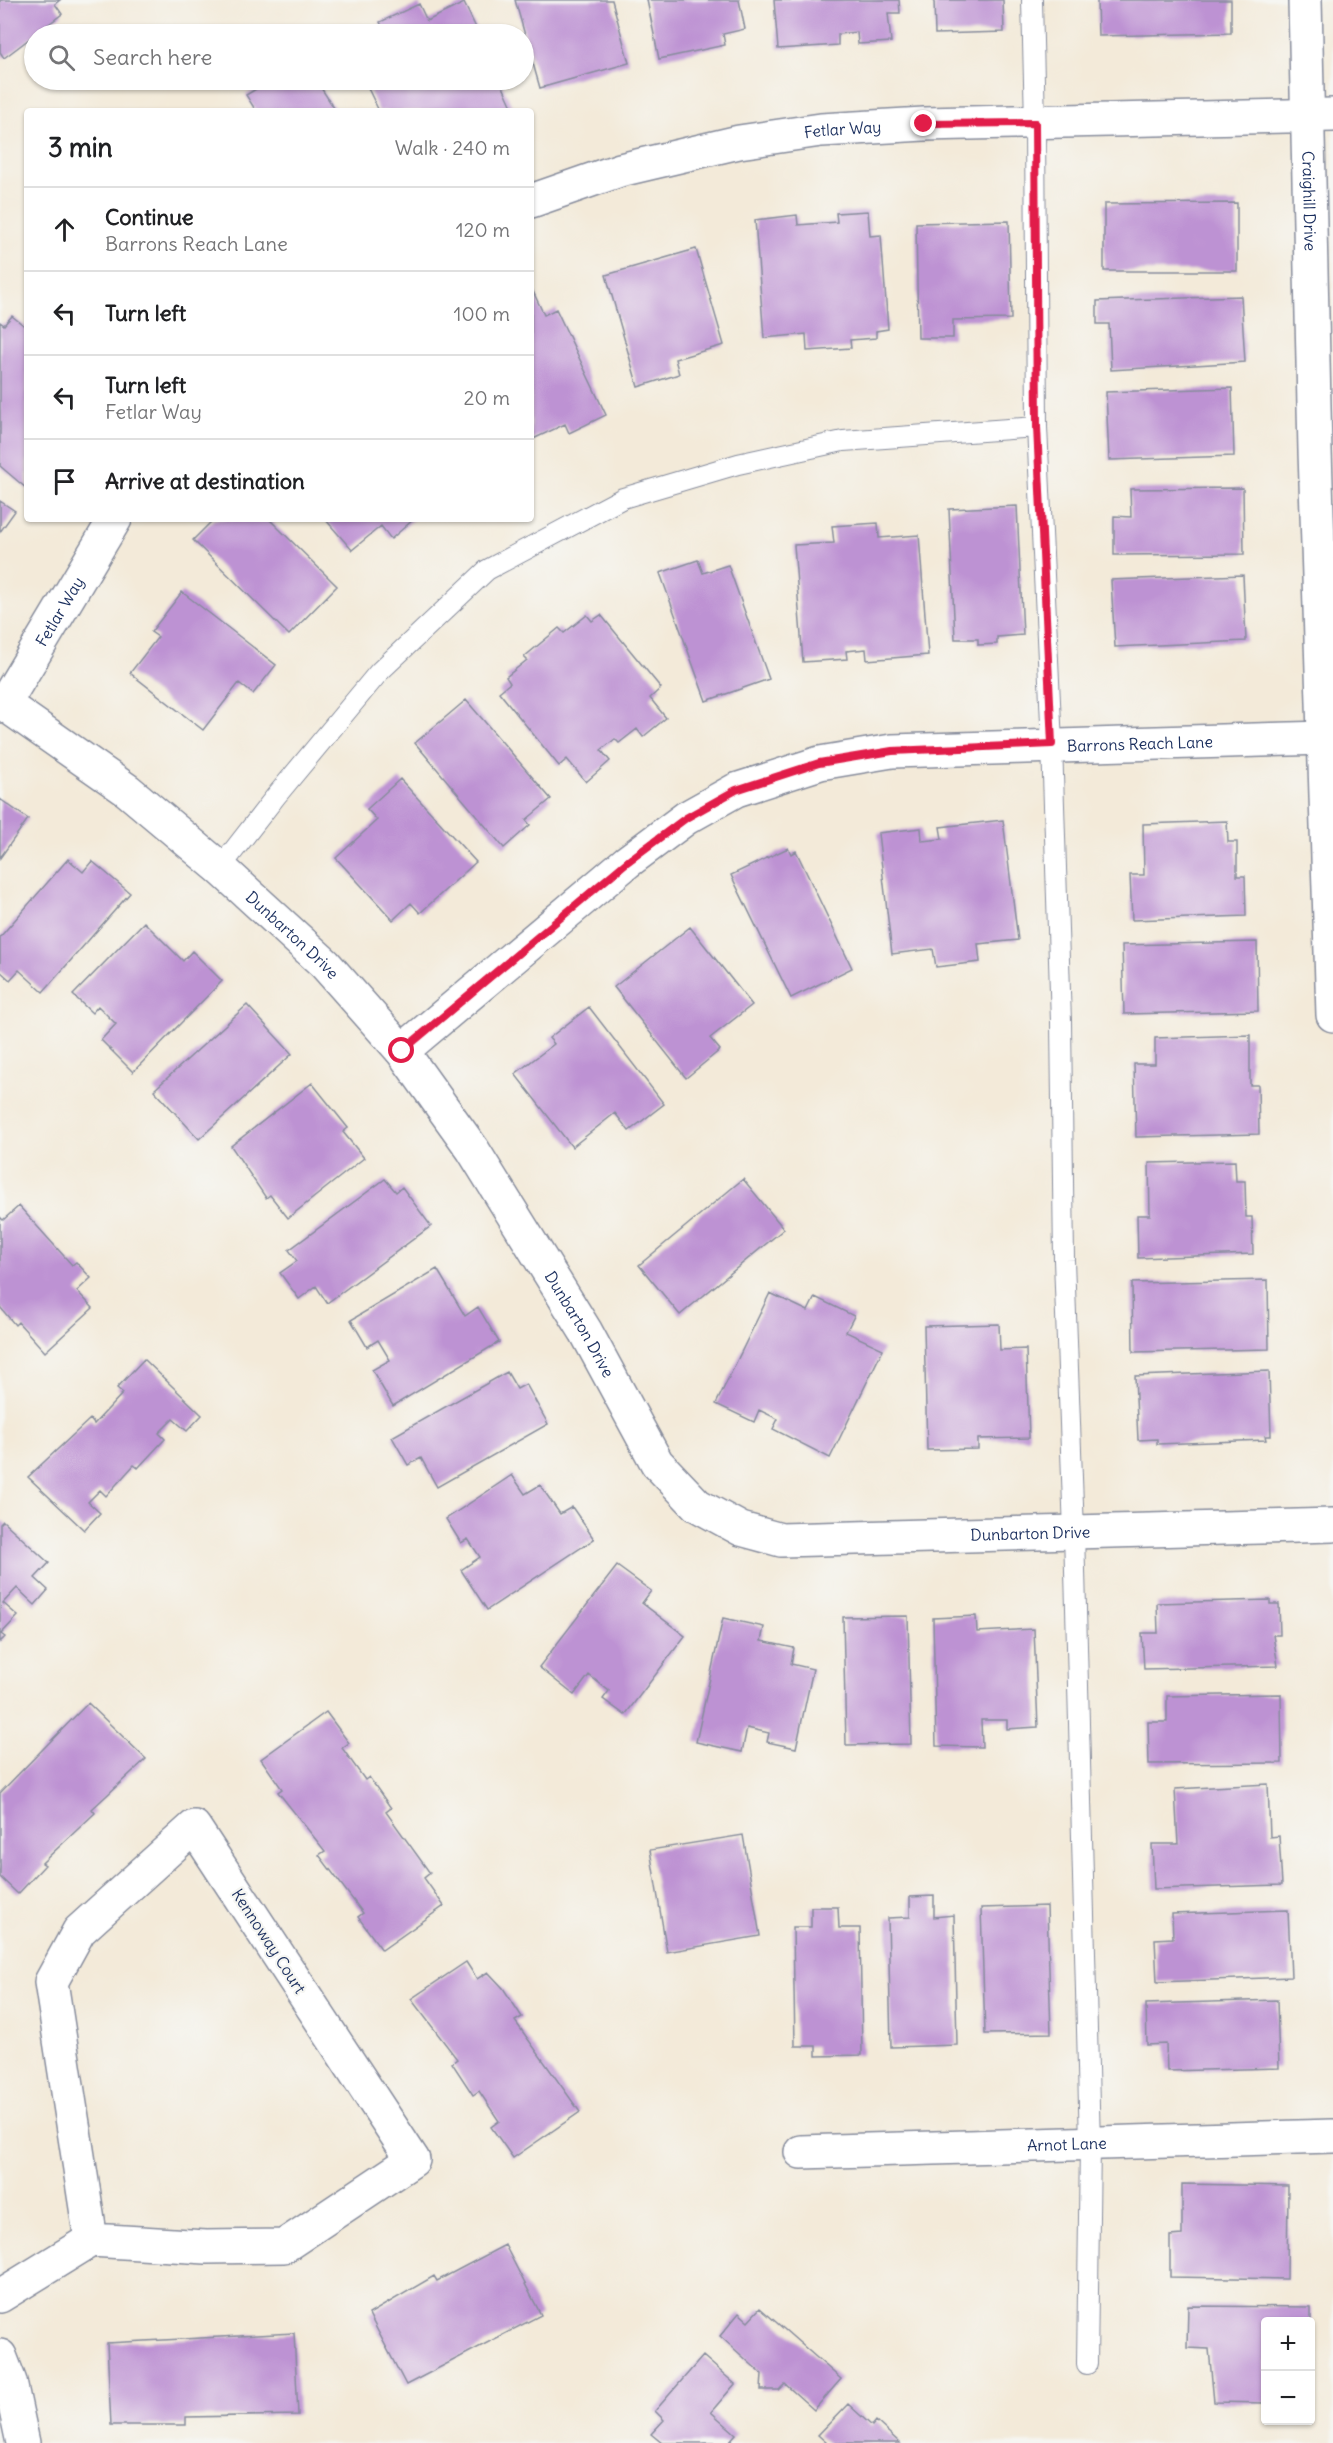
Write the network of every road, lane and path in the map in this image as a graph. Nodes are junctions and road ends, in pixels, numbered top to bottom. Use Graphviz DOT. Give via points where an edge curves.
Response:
graph roads {
  1 [pos="1032,0"];
  2 [pos="1305,0"];
  3 [pos="1320,116"];
  4 [pos="1035,123"];
  5 [pos="534,200"];
  6 [pos="1037,427"];
  7 [pos="114,522"];
  8 [pos="2,702"];
  9 [pos="1325,738"];
  10 [pos="1052,744"];
  11 [pos="220,868"];
  12 [pos="1333,1015"];
  13 [pos="402,1051"];
  14 [pos="1333,1525"];
  15 [pos="1074,1532"];
  16 [pos="1333,2136"];
  17 [pos="1090,2145"];
  18 [pos="801,2152"];
  19 [pos="91,2240"];
  20 [pos="0,2296"];
  21 [pos="0,2356"];
  22 [pos="1087,2364"];
  23 [pos="23,2443"];
  1 -- 4 [label="lane"];
  2 -- 3 [label="street, Craighill Drive"];
  3 -- 4 [label="street, Fetlar Way"];
  3 -- 9 [label="street, Craighill Drive" via="1315,451"];
  4 -- 5 [label="street, Fetlar Way" via="821,130 739,142 620,170"];
  4 -- 6 [label="lane"];
  6 -- 10 [label="lane"];
  6 -- 11 [label="lane" via="843,441 738,464 623,498 487,570 379,672"];
  7 -- 8 [label="street, Fetlar Way"];
  8 -- 11 [label="street, Dunbarton Drive" via="127,790"];
  9 -- 10 [label="street, Barrons Reach Lane"];
  9 -- 12 [label="street, Craighill Drive"];
  10 -- 13 [label="street, Barrons Reach Lane" via="892,751 819,763 736,790 686,818 627,862"];
  10 -- 15 [label="lane"];
  11 -- 13 [label="street, Dunbarton Drive" via="326,964"];
  13 -- 15 [label="street, Dunbarton Drive" via="473,1150 555,1278 657,1463 697,1506 741,1529 781,1540"];
  14 -- 15 [label="street, Dunbarton Drive"];
  15 -- 17 [label="lane"];
  16 -- 17 [label="street, Arnot Lane"];
  17 -- 18 [label="street, Arnot Lane"];
  17 -- 22 [label="lane"];
  19 -- 19 [label="street, Kennoway Court" via="206,2247 284,2246 413,2160 194,1827 79,1931 51,1982"];
  19 -- 20 [label="street"];
  21 -- 23 [label="street" via="10,2382"];
}
